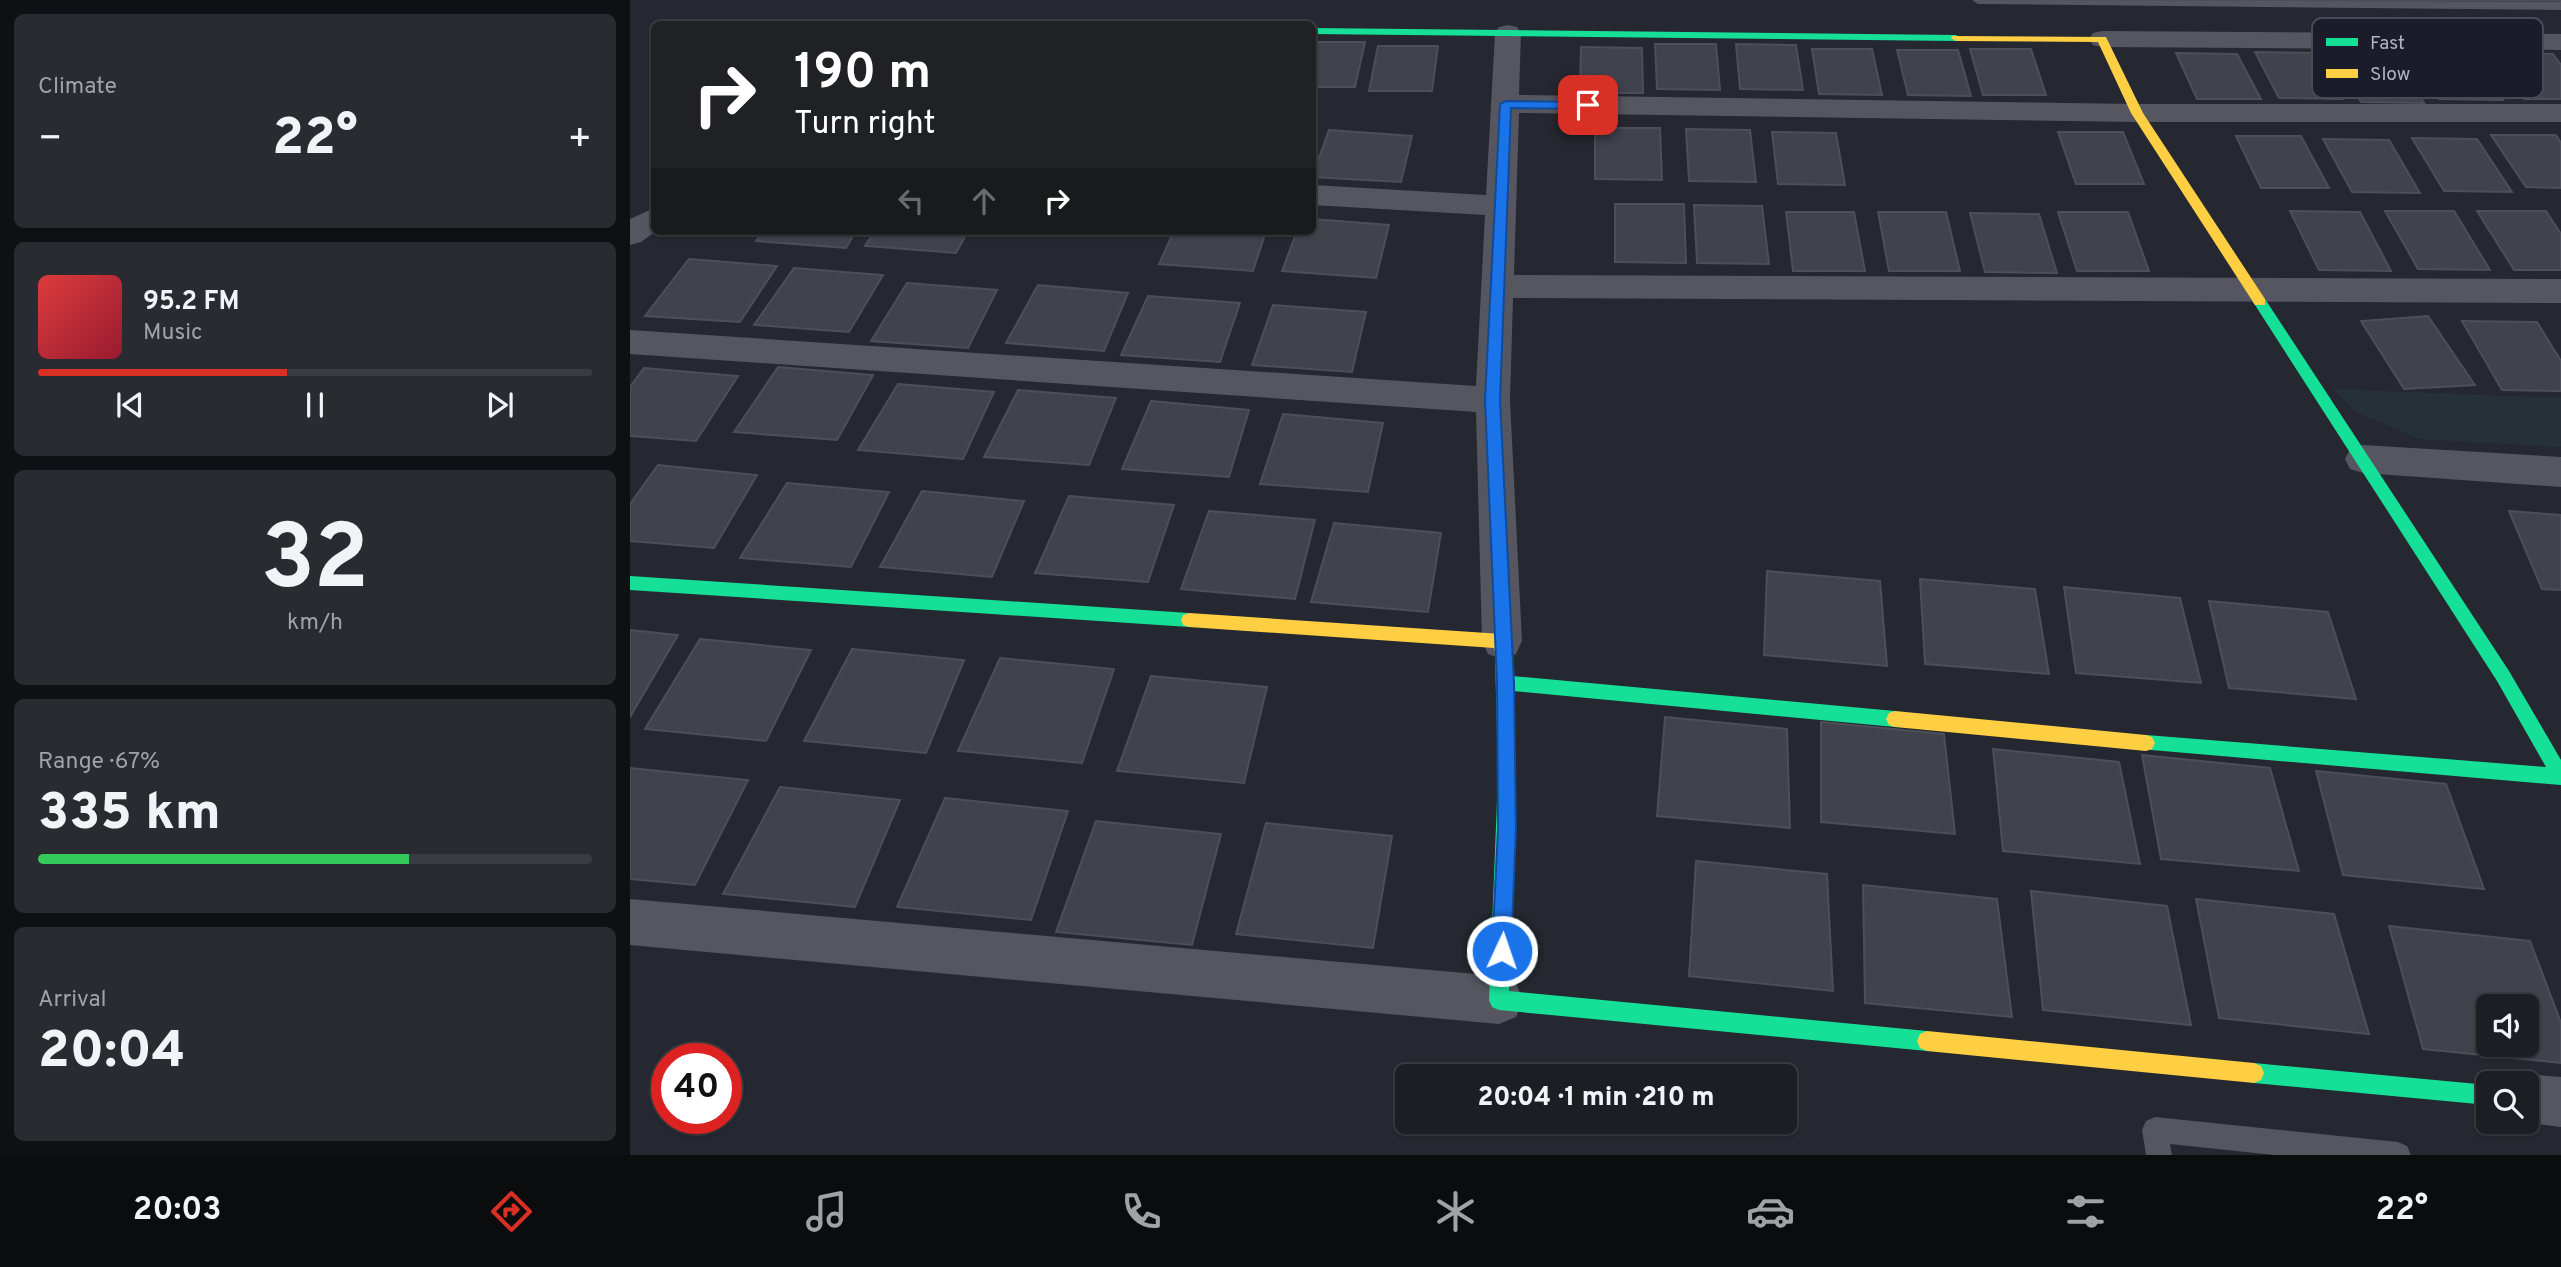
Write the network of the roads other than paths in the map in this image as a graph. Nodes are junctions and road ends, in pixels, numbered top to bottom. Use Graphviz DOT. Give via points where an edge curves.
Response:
graph roads {
  1 [pos="1978,0"];
  2 [pos="2561,6"];
  3 [pos="1316,31"];
  4 [pos="1508,33"];
  5 [pos="2102,39"];
  6 [pos="2312,40"];
  7 [pos="2543,42"];
  8 [pos="2561,42"];
  9 [pos="1506,104"];
  10 [pos="2137,113"];
  11 [pos="2561,113"];
  12 [pos="1316,195"];
  13 [pos="1501,206"];
  14 [pos="651,220"];
  15 [pos="630,234"];
  16 [pos="1497,286"];
  17 [pos="2252,289"];
  18 [pos="2561,291"];
  19 [pos="630,342"];
  20 [pos="1493,400"];
  21 [pos="2362,460"];
  22 [pos="2561,472"];
  23 [pos="630,583"];
  24 [pos="1502,641"];
  25 [pos="1506,683"];
  26 [pos="2561,777"];
  27 [pos="630,922"];
  28 [pos="1499,1000"];
  29 [pos="2476,1094"];
  30 [pos="2539,1100"];
  31 [pos="2561,1102"];
  32 [pos="2159,1155"];
  33 [pos="2398,1155"];
  1 -- 2 [label="lane"];
  3 -- 4 [label="street"];
  4 -- 5 [label="street"];
  4 -- 9 [label="street"];
  5 -- 6 [label="street"];
  5 -- 10 [label="street"];
  7 -- 8 [label="street"];
  9 -- 10 [label="street"];
  9 -- 13 [label="street"];
  10 -- 11 [label="street"];
  10 -- 17 [label="street"];
  12 -- 13 [label="street"];
  13 -- 16 [label="street"];
  14 -- 15 [label="street"];
  16 -- 17 [label="street"];
  16 -- 20 [label="street"];
  17 -- 18 [label="street"];
  17 -- 21 [label="street"];
  19 -- 20 [label="street"];
  20 -- 24 [label="street"];
  21 -- 22 [label="street"];
  21 -- 26 [label="street" via="2502,676"];
  23 -- 24 [label="street"];
  24 -- 25 [label="street"];
  25 -- 26 [label="street"];
  25 -- 28 [label="street" via="1507,829"];
  27 -- 28 [label="street"];
  28 -- 29 [label="street"];
  30 -- 31 [label="street"];
  32 -- 33 [label="lane" via="2155,1130"];
}
